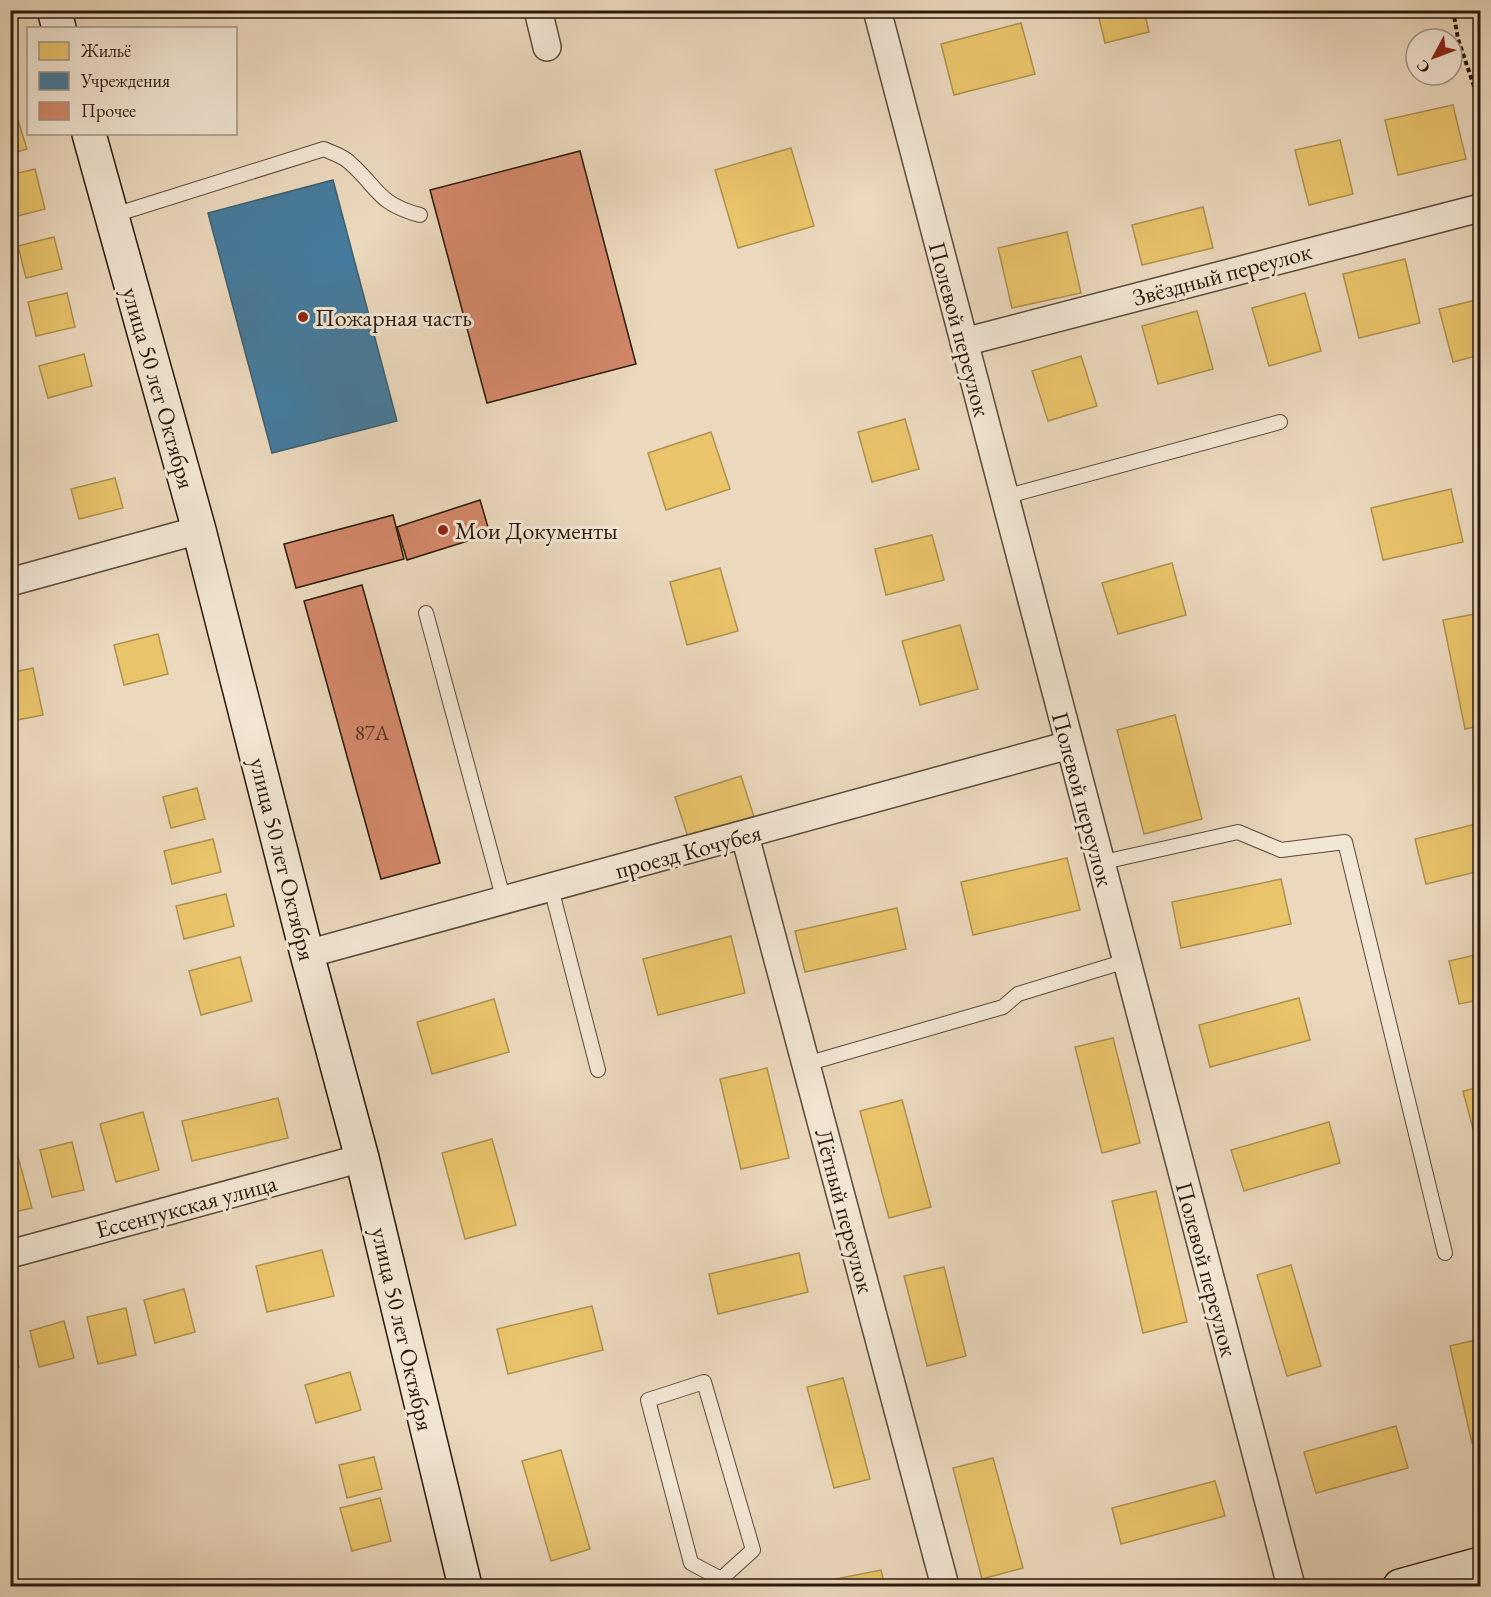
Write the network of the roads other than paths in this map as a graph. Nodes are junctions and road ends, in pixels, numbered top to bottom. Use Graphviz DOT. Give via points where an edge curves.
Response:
graph roads {
  1 [pos="54,10"];
  2 [pos="538,10"];
  3 [pos="877,10"];
  4 [pos="59,27"];
  5 [pos="547,47"];
  6 [pos="88,135"];
  7 [pos="1480,208"];
  8 [pos="111,216"];
  9 [pos="420,216"];
  10 [pos="964,342"];
  11 [pos="1280,422"];
  12 [pos="1004,497"];
  13 [pos="198,530"];
  14 [pos="10,582"];
  15 [pos="426,613"];
  16 [pos="1069,746"];
  17 [pos="745,836"];
  18 [pos="1100,863"];
  19 [pos="551,888"];
  20 [pos="504,901"];
  21 [pos="307,954"];
  22 [pos="1126,961"];
  23 [pos="806,1064"];
  24 [pos="598,1070"];
  25 [pos="362,1158"];
  26 [pos="1445,1253"];
  27 [pos="10,1254"];
  28 [pos="1480,1564"];
  29 [pos="722,1583"];
  30 [pos="465,1587"];
  31 [pos="945,1587"];
  32 [pos="1291,1587"];
  33 [pos="1400,1587"];
  1 -- 4 [label="main road"];
  2 -- 5 [label="street"];
  3 -- 10 [label="street, Полевой переулок"];
  6 -- 8 [label="main road, улица 50 лет Октября"];
  7 -- 10 [label="street, Звёздный переулок"];
  8 -- 9 [label="lane" via="324,149 349,161 395,208"];
  8 -- 13 [label="main road, улица 50 лет Октября"];
  10 -- 12 [label="street, Полевой переулок"];
  11 -- 12 [label="lane"];
  12 -- 16 [label="street, Полевой переулок"];
  13 -- 14 [label="street"];
  13 -- 21 [label="main road, улица 50 лет Октября"];
  15 -- 20 [label="lane"];
  16 -- 17 [label="street, проезд Кочубея"];
  16 -- 18 [label="street, Полевой переулок"];
  17 -- 19 [label="street, проезд Кочубея"];
  17 -- 23 [label="street, Лётный переулок"];
  18 -- 22 [label="street, Полевой переулок"];
  18 -- 26 [label="lane" via="1238,832 1281,850 1345,842"];
  19 -- 20 [label="street, проезд Кочубея"];
  19 -- 24 [label="lane"];
  20 -- 21 [label="street, проезд Кочубея"];
  21 -- 25 [label="main road, улица 50 лет Октября"];
  22 -- 23 [label="lane" via="1018,994 1003,1007"];
  22 -- 32 [label="street, Полевой переулок"];
  23 -- 31 [label="street, Лётный переулок"];
  25 -- 27 [label="street, Ессентукская улица"];
  25 -- 30 [label="main road, улица 50 лет Октября"];
  28 -- 33 [label="main road"];
  29 -- 29 [label="lane" via="692,1563 648,1400 704,1382 753,1550"];
}
